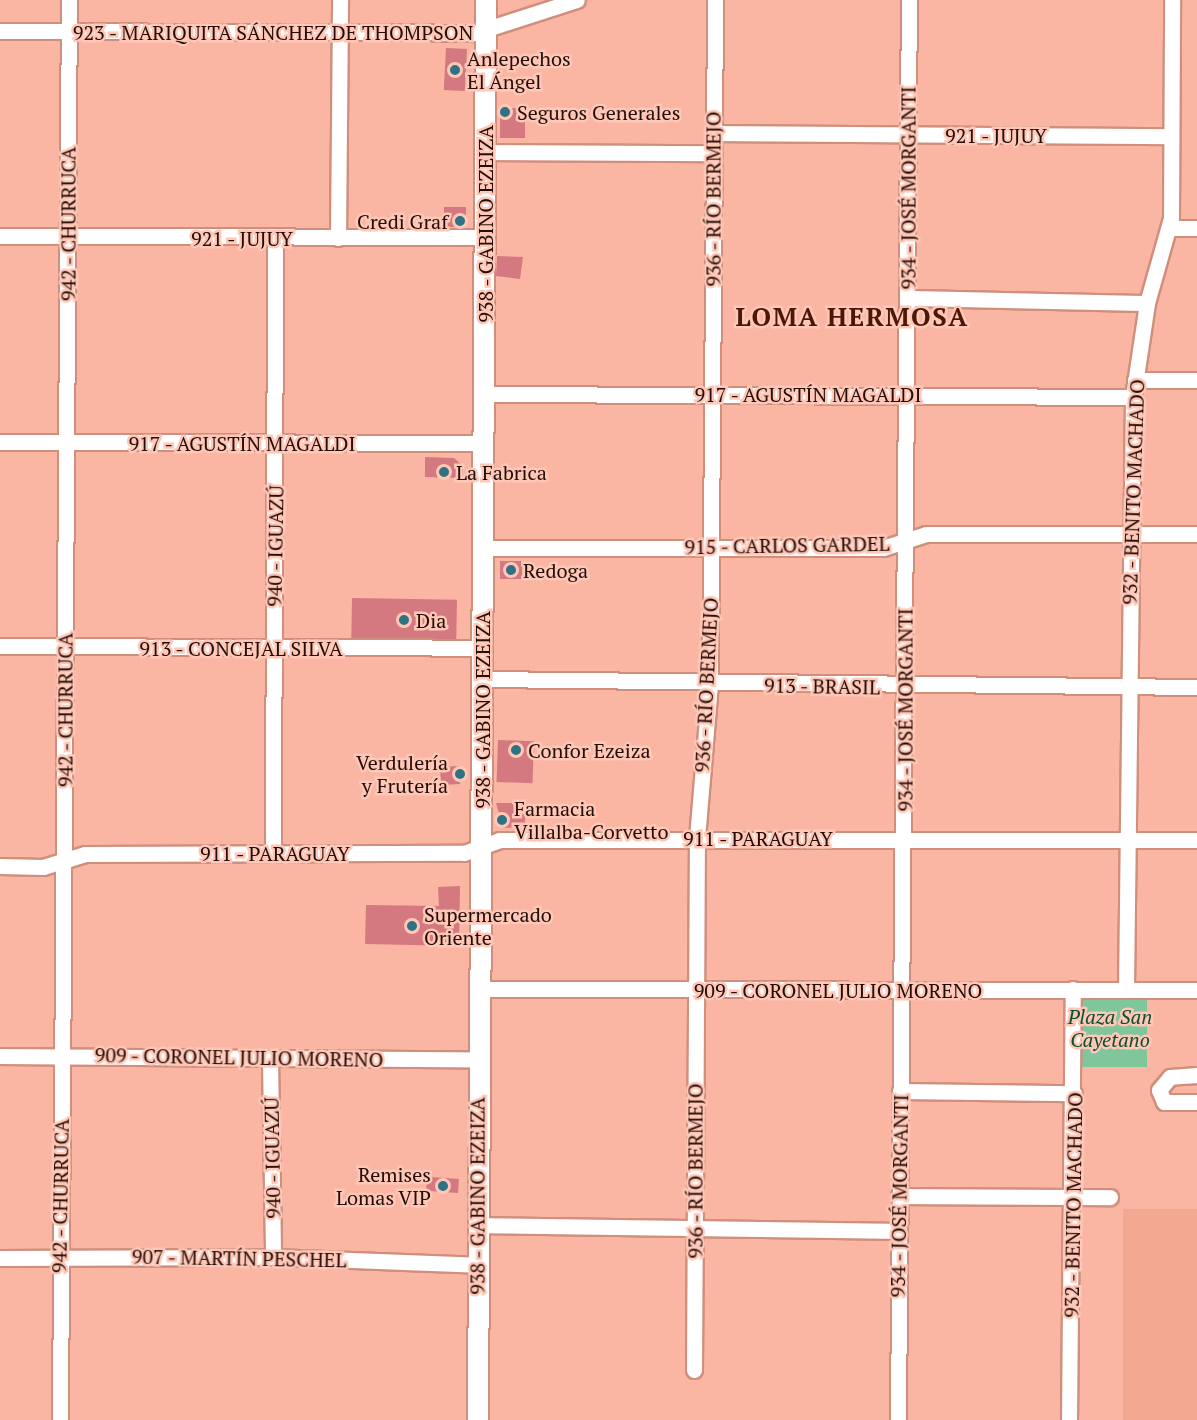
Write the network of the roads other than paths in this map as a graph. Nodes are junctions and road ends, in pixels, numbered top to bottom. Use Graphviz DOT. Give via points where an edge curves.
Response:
graph roads {
  1 [pos="69,0"];
  2 [pos="340,0"];
  3 [pos="486,0"];
  4 [pos="577,0"];
  5 [pos="715,0"];
  6 [pos="909,0"];
  7 [pos="1172,0"];
  8 [pos="0,31"];
  9 [pos="69,32"];
  10 [pos="486,32"];
  11 [pos="339,33"];
  12 [pos="714,133"];
  13 [pos="908,135"];
  14 [pos="1170,136"];
  15 [pos="486,152"];
  16 [pos="713,153"];
  17 [pos="1170,228"];
  18 [pos="1197,228"];
  19 [pos="0,236"];
  20 [pos="68,236"];
  21 [pos="484,237"];
  22 [pos="338,238"];
  23 [pos="275,239"];
  24 [pos="908,298"];
  25 [pos="1147,303"];
  26 [pos="1135,380"];
  27 [pos="1197,380"];
  28 [pos="484,394"];
  29 [pos="712,395"];
  30 [pos="906,395"];
  31 [pos="1133,397"];
  32 [pos="0,442"];
  33 [pos="66,442"];
  34 [pos="483,443"];
  35 [pos="276,444"];
  36 [pos="1130,534"];
  37 [pos="1197,534"];
  38 [pos="905,542"];
  39 [pos="711,547"];
  40 [pos="483,549"];
  41 [pos="0,646"];
  42 [pos="64,647"];
  43 [pos="274,648"];
  44 [pos="482,648"];
  45 [pos="482,679"];
  46 [pos="710,684"];
  47 [pos="907,686"];
  48 [pos="1128,686"];
  49 [pos="1197,687"];
  50 [pos="697,838"];
  51 [pos="904,838"];
  52 [pos="1126,840"];
  53 [pos="1197,840"];
  54 [pos="481,847"];
  55 [pos="273,853"];
  56 [pos="66,859"];
  57 [pos="0,866"];
  58 [pos="479,989"];
  59 [pos="1073,989"];
  60 [pos="1126,989"];
  61 [pos="695,990"];
  62 [pos="1197,990"];
  63 [pos="903,991"];
  64 [pos="62,1055"];
  65 [pos="0,1056"];
  66 [pos="270,1059"];
  67 [pos="477,1059"];
  68 [pos="1197,1075"];
  69 [pos="900,1091"];
  70 [pos="1074,1093"];
  71 [pos="1197,1102"];
  72 [pos="899,1196"];
  73 [pos="1074,1196"];
  74 [pos="1110,1197"];
  75 [pos="478,1225"];
  76 [pos="695,1226"];
  77 [pos="898,1231"];
  78 [pos="58,1257"];
  79 [pos="273,1257"];
  80 [pos="0,1258"];
  81 [pos="477,1265"];
  82 [pos="694,1370"];
  83 [pos="60,1420"];
  84 [pos="478,1420"];
  85 [pos="898,1420"];
  86 [pos="1070,1420"];
  1 -- 9 [label="street, 942 - CHURRUCA"];
  2 -- 11 [label="street"];
  3 -- 10 [label="street, 938 - GABINO EZEIZA"];
  4 -- 10 [label="street, 923 - MARIQUITA SÁNCHEZ DE THOMPSON"];
  5 -- 12 [label="street, 936 - RÍO BERMEJO"];
  6 -- 13 [label="street, 934 - JOSÉ MORGANTI"];
  7 -- 14 [label="street, 932 - BENITO MACHADO"];
  8 -- 9 [label="street, 923 - MARIQUITA SÁNCHEZ DE THOMPSON"];
  9 -- 11 [label="street, 923 - MARIQUITA SÁNCHEZ DE THOMPSON"];
  9 -- 20 [label="street, 942 - CHURRUCA"];
  10 -- 11 [label="street, 923 - MARIQUITA SÁNCHEZ DE THOMPSON"];
  10 -- 15 [label="street, 938 - GABINO EZEIZA"];
  11 -- 22 [label="street"];
  12 -- 13 [label="street, 921 - JUJUY"];
  12 -- 16 [label="street, 936 - RÍO BERMEJO"];
  13 -- 14 [label="street, 921 - JUJUY"];
  13 -- 24 [label="street, 934 - JOSÉ MORGANTI"];
  14 -- 17 [label="street, 932 - BENITO MACHADO"];
  15 -- 16 [label="street"];
  15 -- 21 [label="street, 938 - GABINO EZEIZA"];
  16 -- 29 [label="street, 936 - RÍO BERMEJO"];
  17 -- 18 [label="street"];
  17 -- 25 [label="street, 932 - BENITO MACHADO"];
  19 -- 20 [label="street, 921 - JUJUY"];
  20 -- 23 [label="street, 921 - JUJUY"];
  20 -- 33 [label="street, 942 - CHURRUCA"];
  21 -- 22 [label="street, 921 - JUJUY"];
  21 -- 28 [label="street, 938 - GABINO EZEIZA"];
  22 -- 23 [label="street, 921 - JUJUY"];
  23 -- 35 [label="street, 940 - IGUAZÚ"];
  24 -- 25 [label="street"];
  24 -- 30 [label="street, 934 - JOSÉ MORGANTI"];
  25 -- 26 [label="street, 932 - BENITO MACHADO"];
  26 -- 27 [label="street"];
  26 -- 31 [label="street, 932 - BENITO MACHADO"];
  28 -- 29 [label="street, 917 - AGUSTÍN MAGALDI"];
  28 -- 34 [label="street, 938 - GABINO EZEIZA"];
  29 -- 30 [label="street, 917 - AGUSTÍN MAGALDI"];
  29 -- 39 [label="street, 936 - RÍO BERMEJO"];
  30 -- 31 [label="street, 917 - AGUSTÍN MAGALDI"];
  30 -- 38 [label="street, 934 - JOSÉ MORGANTI"];
  31 -- 36 [label="street, 932 - BENITO MACHADO"];
  32 -- 33 [label="street, 917 - AGUSTÍN MAGALDI"];
  33 -- 35 [label="street, 917 - AGUSTÍN MAGALDI"];
  33 -- 42 [label="street, 942 - CHURRUCA"];
  34 -- 35 [label="street, 917 - AGUSTÍN MAGALDI"];
  34 -- 40 [label="street, 938 - GABINO EZEIZA"];
  35 -- 43 [label="street, 940 - IGUAZÚ"];
  36 -- 37 [label="street, 915 - CARLOS GARDEL"];
  36 -- 38 [label="street, 915 - CARLOS GARDEL" via="926,534"];
  36 -- 48 [label="street, 932 - BENITO MACHADO"];
  38 -- 39 [label="street, 915 - CARLOS GARDEL" via="883,548"];
  38 -- 47 [label="street, 934 - JOSÉ MORGANTI"];
  39 -- 40 [label="street, 915 - CARLOS GARDEL"];
  39 -- 46 [label="street, 936 - RÍO BERMEJO"];
  40 -- 44 [label="street, 938 - GABINO EZEIZA"];
  41 -- 42 [label="street, 913 - CONCEJAL SILVA"];
  42 -- 43 [label="street, 913 - CONCEJAL SILVA"];
  42 -- 56 [label="street, 942 - CHURRUCA"];
  43 -- 44 [label="street, 913 - CONCEJAL SILVA"];
  43 -- 55 [label="street, 940 - IGUAZÚ"];
  44 -- 45 [label="street, 938 - GABINO EZEIZA"];
  45 -- 46 [label="street, 913 - BRASIL"];
  45 -- 54 [label="street, 938 - GABINO EZEIZA"];
  46 -- 47 [label="street, 913 - BRASIL"];
  46 -- 50 [label="street, 936 - RÍO BERMEJO"];
  47 -- 48 [label="street, 913 - BRASIL"];
  47 -- 51 [label="street, 934 - JOSÉ MORGANTI"];
  48 -- 49 [label="street, 913 - BRASIL"];
  48 -- 52 [label="street, 932 - BENITO MACHADO"];
  50 -- 51 [label="street, 911 - PARAGUAY"];
  50 -- 54 [label="street, 911 - PARAGUAY" via="499,840"];
  50 -- 61 [label="street, 936 - RÍO BERMEJO"];
  51 -- 52 [label="street, 911 - PARAGUAY"];
  51 -- 63 [label="street, 934 - JOSÉ MORGANTI"];
  52 -- 53 [label="street, 911 - PARAGUAY"];
  52 -- 60 [label="street, 932 - BENITO MACHADO"];
  54 -- 55 [label="street, 911 - PARAGUAY" via="464,853"];
  54 -- 58 [label="street, 938 - GABINO EZEIZA"];
  55 -- 56 [label="street, 911 - PARAGUAY"];
  56 -- 57 [label="street, 911 - PARAGUAY" via="43,867"];
  56 -- 64 [label="street, 942 - CHURRUCA"];
  58 -- 61 [label="street, 909 - CORONEL JULIO MORENO"];
  58 -- 67 [label="street, 938 - GABINO EZEIZA"];
  59 -- 60 [label="street, 909 - CORONEL JULIO MORENO"];
  59 -- 63 [label="street, 909 - CORONEL JULIO MORENO"];
  59 -- 70 [label="street, 932 - BENITO MACHADO"];
  60 -- 62 [label="street, 909 - CORONEL JULIO MORENO"];
  61 -- 63 [label="street, 909 - CORONEL JULIO MORENO"];
  61 -- 76 [label="street, 936 - RÍO BERMEJO"];
  63 -- 69 [label="street, 934 - JOSÉ MORGANTI"];
  64 -- 65 [label="street, 909 - CORONEL JULIO MORENO"];
  64 -- 66 [label="street, 909 - CORONEL JULIO MORENO"];
  64 -- 78 [label="street, 942 - CHURRUCA"];
  66 -- 67 [label="street, 909 - CORONEL JULIO MORENO"];
  66 -- 79 [label="street, 940 - IGUAZÚ"];
  67 -- 75 [label="street, 938 - GABINO EZEIZA"];
  68 -- 71 [label="street" via="1170,1077 1159,1090 1164,1102"];
  69 -- 70 [label="street"];
  69 -- 72 [label="street, 934 - JOSÉ MORGANTI"];
  70 -- 73 [label="street, 932 - BENITO MACHADO"];
  72 -- 73 [label="street"];
  72 -- 77 [label="street, 934 - JOSÉ MORGANTI"];
  73 -- 74 [label="street"];
  73 -- 86 [label="street, 932 - BENITO MACHADO"];
  75 -- 76 [label="street"];
  75 -- 81 [label="street, 938 - GABINO EZEIZA"];
  76 -- 77 [label="street"];
  76 -- 82 [label="street, 936 - RÍO BERMEJO"];
  77 -- 85 [label="street, 934 - JOSÉ MORGANTI"];
  78 -- 79 [label="street, 907 - MARTÍN PESCHEL"];
  78 -- 80 [label="street, 907 - MARTÍN PESCHEL"];
  78 -- 83 [label="street, 942 - CHURRUCA"];
  79 -- 81 [label="street, 907 - MARTÍN PESCHEL"];
  81 -- 84 [label="street, 938 - GABINO EZEIZA"];
}
